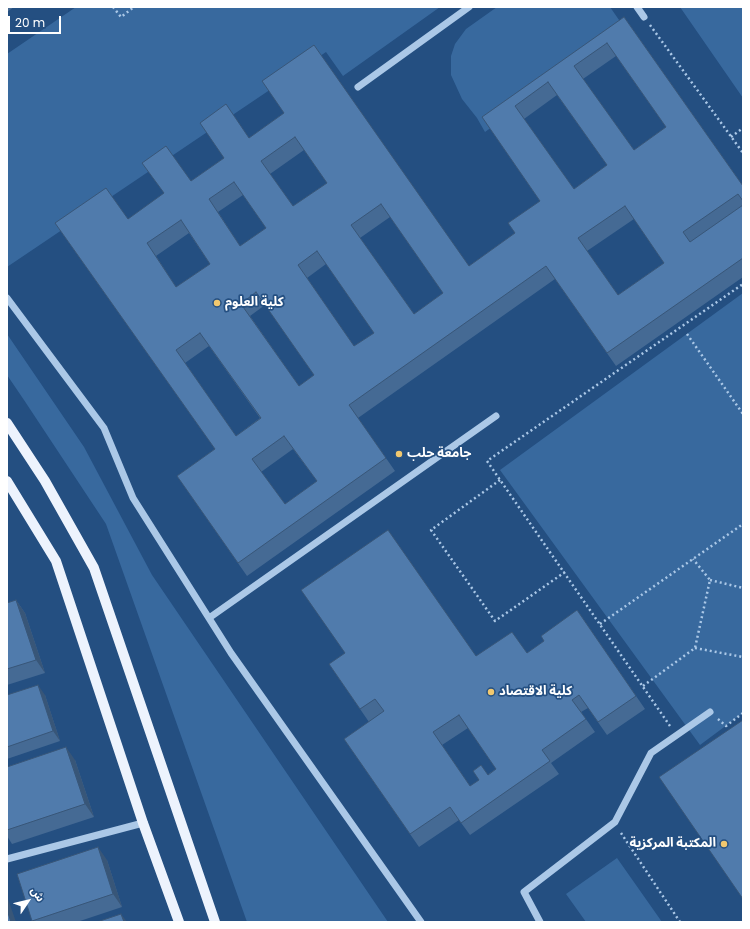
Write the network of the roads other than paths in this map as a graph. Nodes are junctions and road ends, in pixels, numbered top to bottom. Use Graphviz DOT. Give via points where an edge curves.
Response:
graph roads {
  1 [pos="469,7"];
  2 [pos="637,7"];
  3 [pos="644,17"];
  4 [pos="358,87"];
  5 [pos="7,298"];
  6 [pos="496,416"];
  7 [pos="7,423"];
  8 [pos="7,481"];
  9 [pos="209,618"];
  10 [pos="710,712"];
  11 [pos="143,823"];
  12 [pos="7,859"];
  13 [pos="179,922"];
  14 [pos="215,922"];
  15 [pos="421,922"];
  16 [pos="540,922"];
  1 -- 4 [label="street"];
  2 -- 3 [label="street"];
  5 -- 9 [label="street" via="104,428 133,498"];
  6 -- 9 [label="street"];
  7 -- 14 [label="main road" via="45,481 94,568"];
  8 -- 11 [label="main road" via="56,562"];
  9 -- 15 [label="street"];
  10 -- 16 [label="street" via="651,753 615,822 524,892"];
  11 -- 12 [label="street"];
  11 -- 13 [label="main road"];
}
